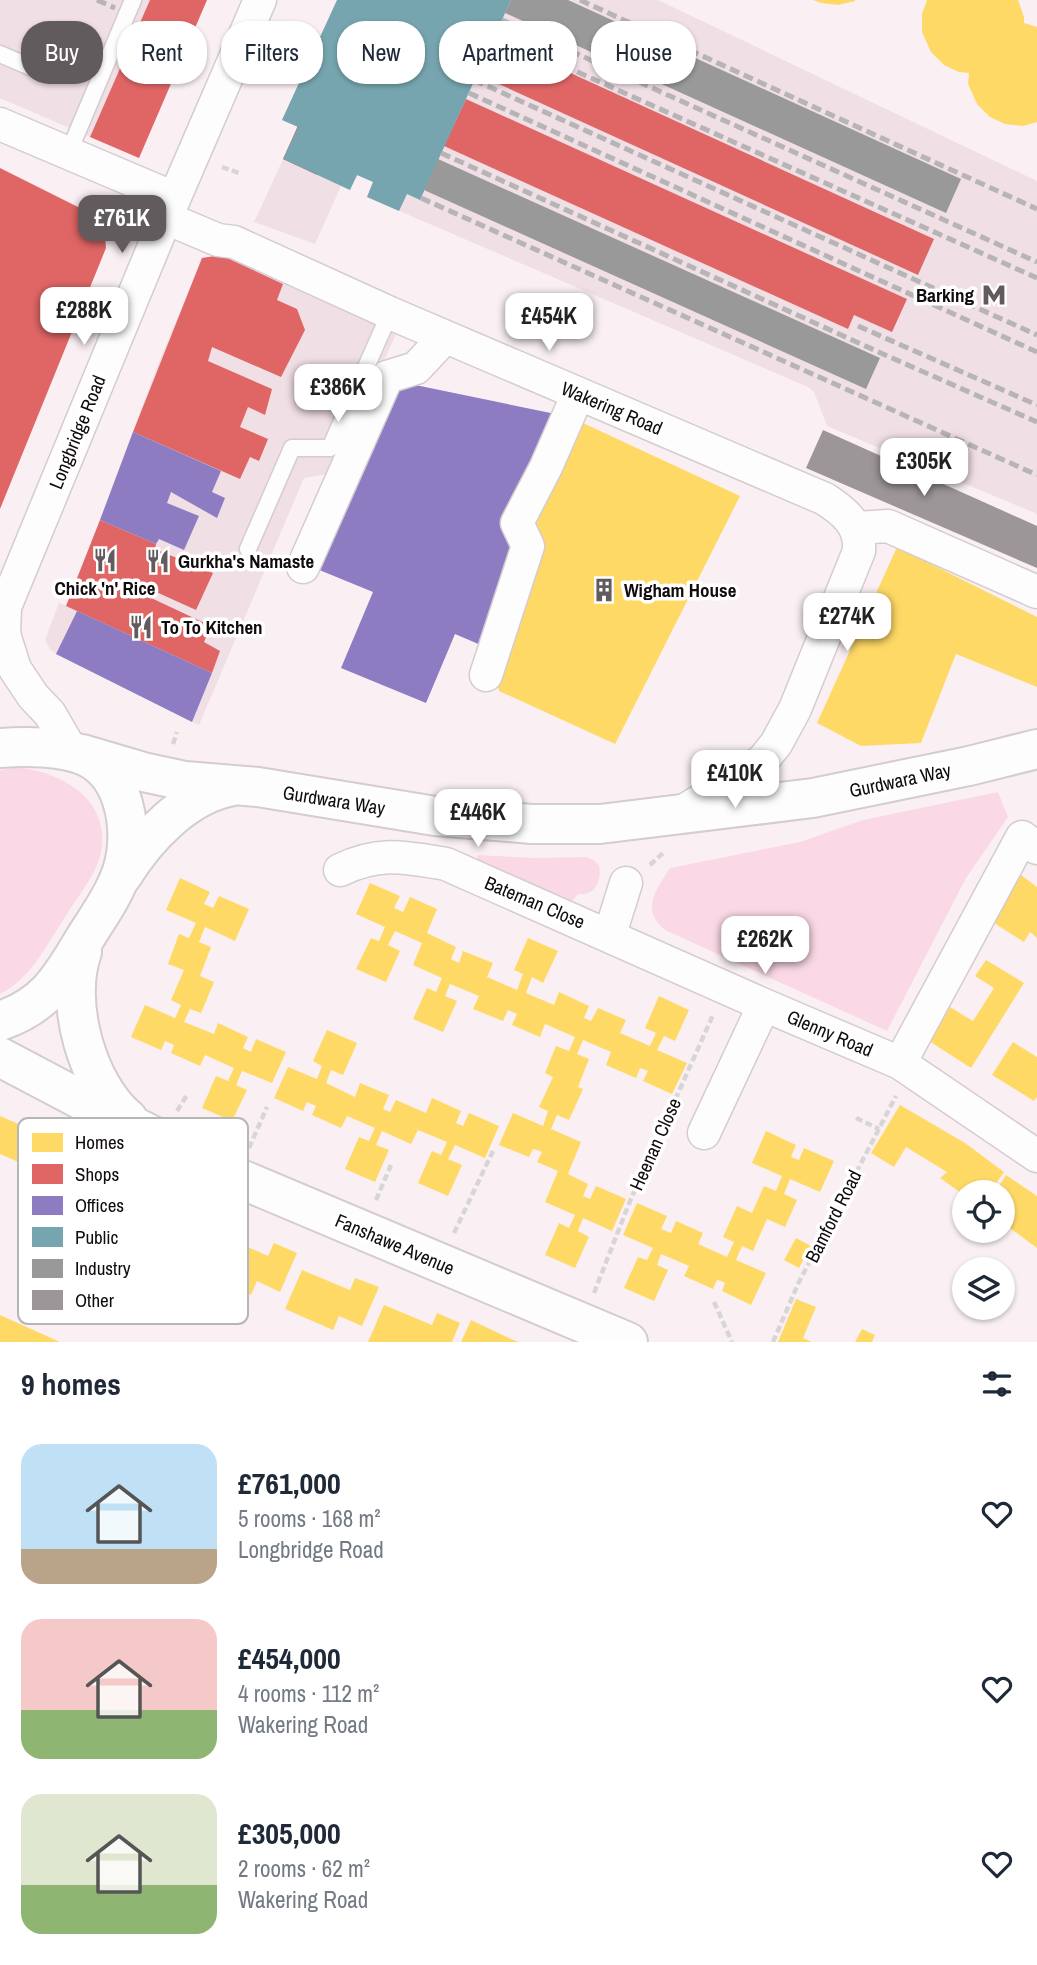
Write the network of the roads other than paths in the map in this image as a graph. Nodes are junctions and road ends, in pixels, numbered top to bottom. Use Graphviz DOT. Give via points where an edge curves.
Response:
graph roads {
  1 [pos="133,0"];
  2 [pos="260,0"];
  3 [pos="0,54"];
  4 [pos="21,63"];
  5 [pos="0,124"];
  6 [pos="68,153"];
  7 [pos="170,208"];
  8 [pos="390,313"];
  9 [pos="445,337"];
  10 [pos="578,394"];
  11 [pos="857,528"];
  12 [pos="248,549"];
  13 [pos="303,567"];
  14 [pos="1037,592"];
  15 [pos="3,611"];
  16 [pos="486,675"];
  17 [pos="0,748"];
  18 [pos="1037,749"];
  19 [pos="77,753"];
  20 [pos="242,785"];
  21 [pos="678,815"];
  22 [pos="1030,842"];
  23 [pos="340,870"];
  24 [pos="626,883"];
  25 [pos="114,888"];
  26 [pos="89,932"];
  27 [pos="610,934"];
  28 [pos="764,1005"];
  29 [pos="0,1021"];
  30 [pos="0,1057"];
  31 [pos="899,1078"];
  32 [pos="118,1118"];
  33 [pos="126,1118"];
  34 [pos="704,1133"];
  35 [pos="1037,1156"];
  36 [pos="248,1182"];
  37 [pos="628,1342"];
  1 -- 6 [label="lane"];
  2 -- 7 [label="street, Longbridge Road"];
  3 -- 4 [label="lane"];
  5 -- 6 [label="street, Wakering Road"];
  6 -- 7 [label="street, Wakering Road"];
  7 -- 8 [label="street, Wakering Road" via="218,240 234,242"];
  7 -- 15 [label="street, Longbridge Road"];
  8 -- 9 [label="street, Wakering Road"];
  8 -- 12 [label="lane" via="330,448 292,448"];
  9 -- 10 [label="street, Wakering Road"];
  9 -- 13 [label="street" via="416,368 387,377"];
  10 -- 11 [label="street, Wakering Road" via="825,499"];
  10 -- 16 [label="street" via="517,523 528,546"];
  11 -- 14 [label="street" via="888,526"];
  11 -- 21 [label="street, Gurdwara Way" via="859,551 852,572 776,744 762,760"];
  15 -- 19 [label="street, Longbridge Road" via="4,634 15,669"];
  17 -- 19 [label="main road, Gurdwara Way" via="39,747"];
  18 -- 21 [label="main road, Gurdwara Way" via="813,798"];
  19 -- 20 [label="main road, Gurdwara Way" via="185,782"];
  19 -- 25 [label="main road" via="103,768 124,808 127,854"];
  20 -- 21 [label="main road, Gurdwara Way" via="487,822 600,824"];
  20 -- 25 [label="main road, Gurdwara Way" via="204,795 177,814 137,853"];
  22 -- 31 [label="street"];
  23 -- 27 [label="street, Bateman Close" via="363,859 398,856 446,864"];
  24 -- 27 [label="street"];
  25 -- 26 [label="main road"];
  26 -- 29 [label="main road" via="47,995"];
  26 -- 33 [label="main road, Fanshawe Avenue" via="76,981 80,1025 91,1067"];
  27 -- 28 [label="street, Glenny Road"];
  28 -- 31 [label="street, Glenny Road"];
  28 -- 34 [label="street"];
  30 -- 32 [label="main road, Fanshawe Avenue"];
  31 -- 35 [label="street, Glenny Road"];
  36 -- 37 [label="main road, Fanshawe Avenue"];
}
